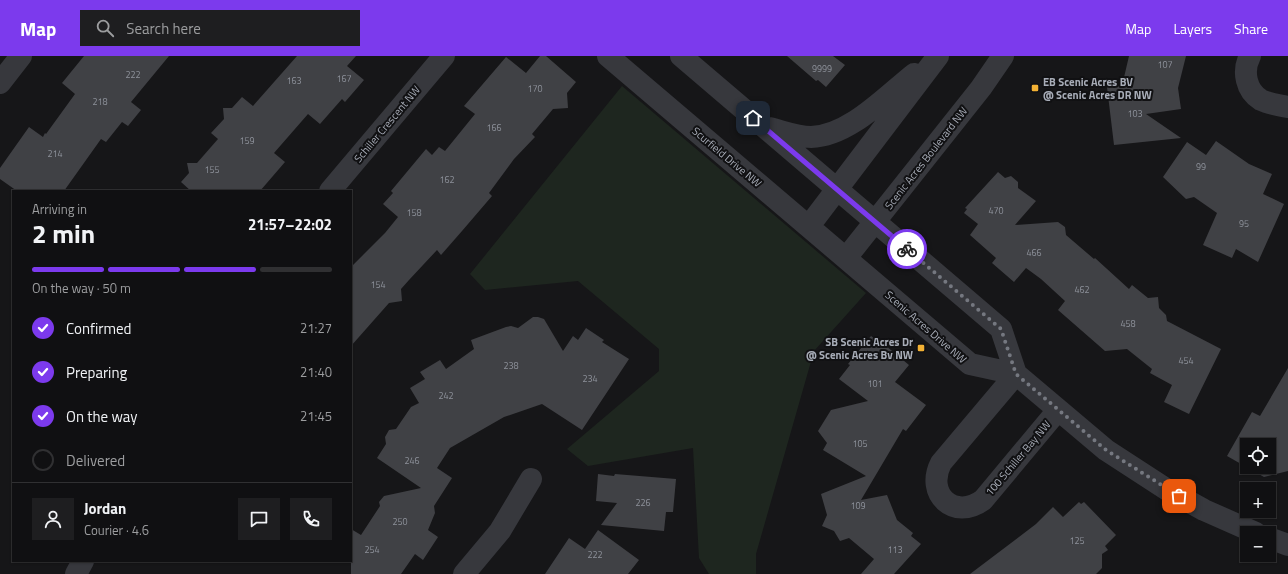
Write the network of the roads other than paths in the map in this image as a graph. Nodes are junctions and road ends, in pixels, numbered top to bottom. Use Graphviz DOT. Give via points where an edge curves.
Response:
graph roads {
  1 [pos="21,56"];
  2 [pos="444,56"];
  3 [pos="608,56"];
  4 [pos="681,56"];
  5 [pos="937,56"];
  6 [pos="1003,56"];
  7 [pos="1250,56"];
  8 [pos="0,84"];
  9 [pos="1288,107"];
  10 [pos="766,128"];
  11 [pos="331,190"];
  12 [pos="838,190"];
  13 [pos="875,222"];
  14 [pos="809,226"];
  15 [pos="846,258"];
  16 [pos="1016,374"];
  17 [pos="1058,410"];
  18 [pos="531,479"];
  19 [pos="1240,526"];
  20 [pos="1276,541"];
  21 [pos="1288,545"];
  22 [pos="82,562"];
  23 [pos="76,574"];
  24 [pos="464,574"];
  1 -- 8 [label="street"];
  2 -- 11 [label="street, Schiller Crescent NW"];
  3 -- 14 [label="street, Scurfield Drive NW"];
  4 -- 10 [label="street"];
  5 -- 10 [label="street" via="863,116 842,129 810,137"];
  5 -- 12 [label="street"];
  6 -- 13 [label="street, Scenic Acres Boulevard NW" via="981,88"];
  7 -- 9 [label="street" via="1245,73 1253,93 1269,103"];
  10 -- 12 [label="street"];
  12 -- 13 [label="street"];
  12 -- 14 [label="street"];
  13 -- 15 [label="street, Scenic Acres Boulevard NW"];
  13 -- 16 [label="street" via="1001,329"];
  14 -- 15 [label="street, Scurfield Drive NW"];
  15 -- 16 [label="street, Scenic Acres Drive NW" via="970,364"];
  16 -- 17 [label="street, Scenic Acres Drive NW"];
  16 -- 17 [label="street, 100 Schiller Bay NW" via="941,463 937,471 936,487 945,501 952,506 968,508 983,500"];
  17 -- 19 [label="street, Scenic Acres Drive NW" via="1106,450 1166,489"];
  18 -- 24 [label="street" via="500,531"];
  20 -- 21 [label="street"];
  22 -- 23 [label="street"];
}
